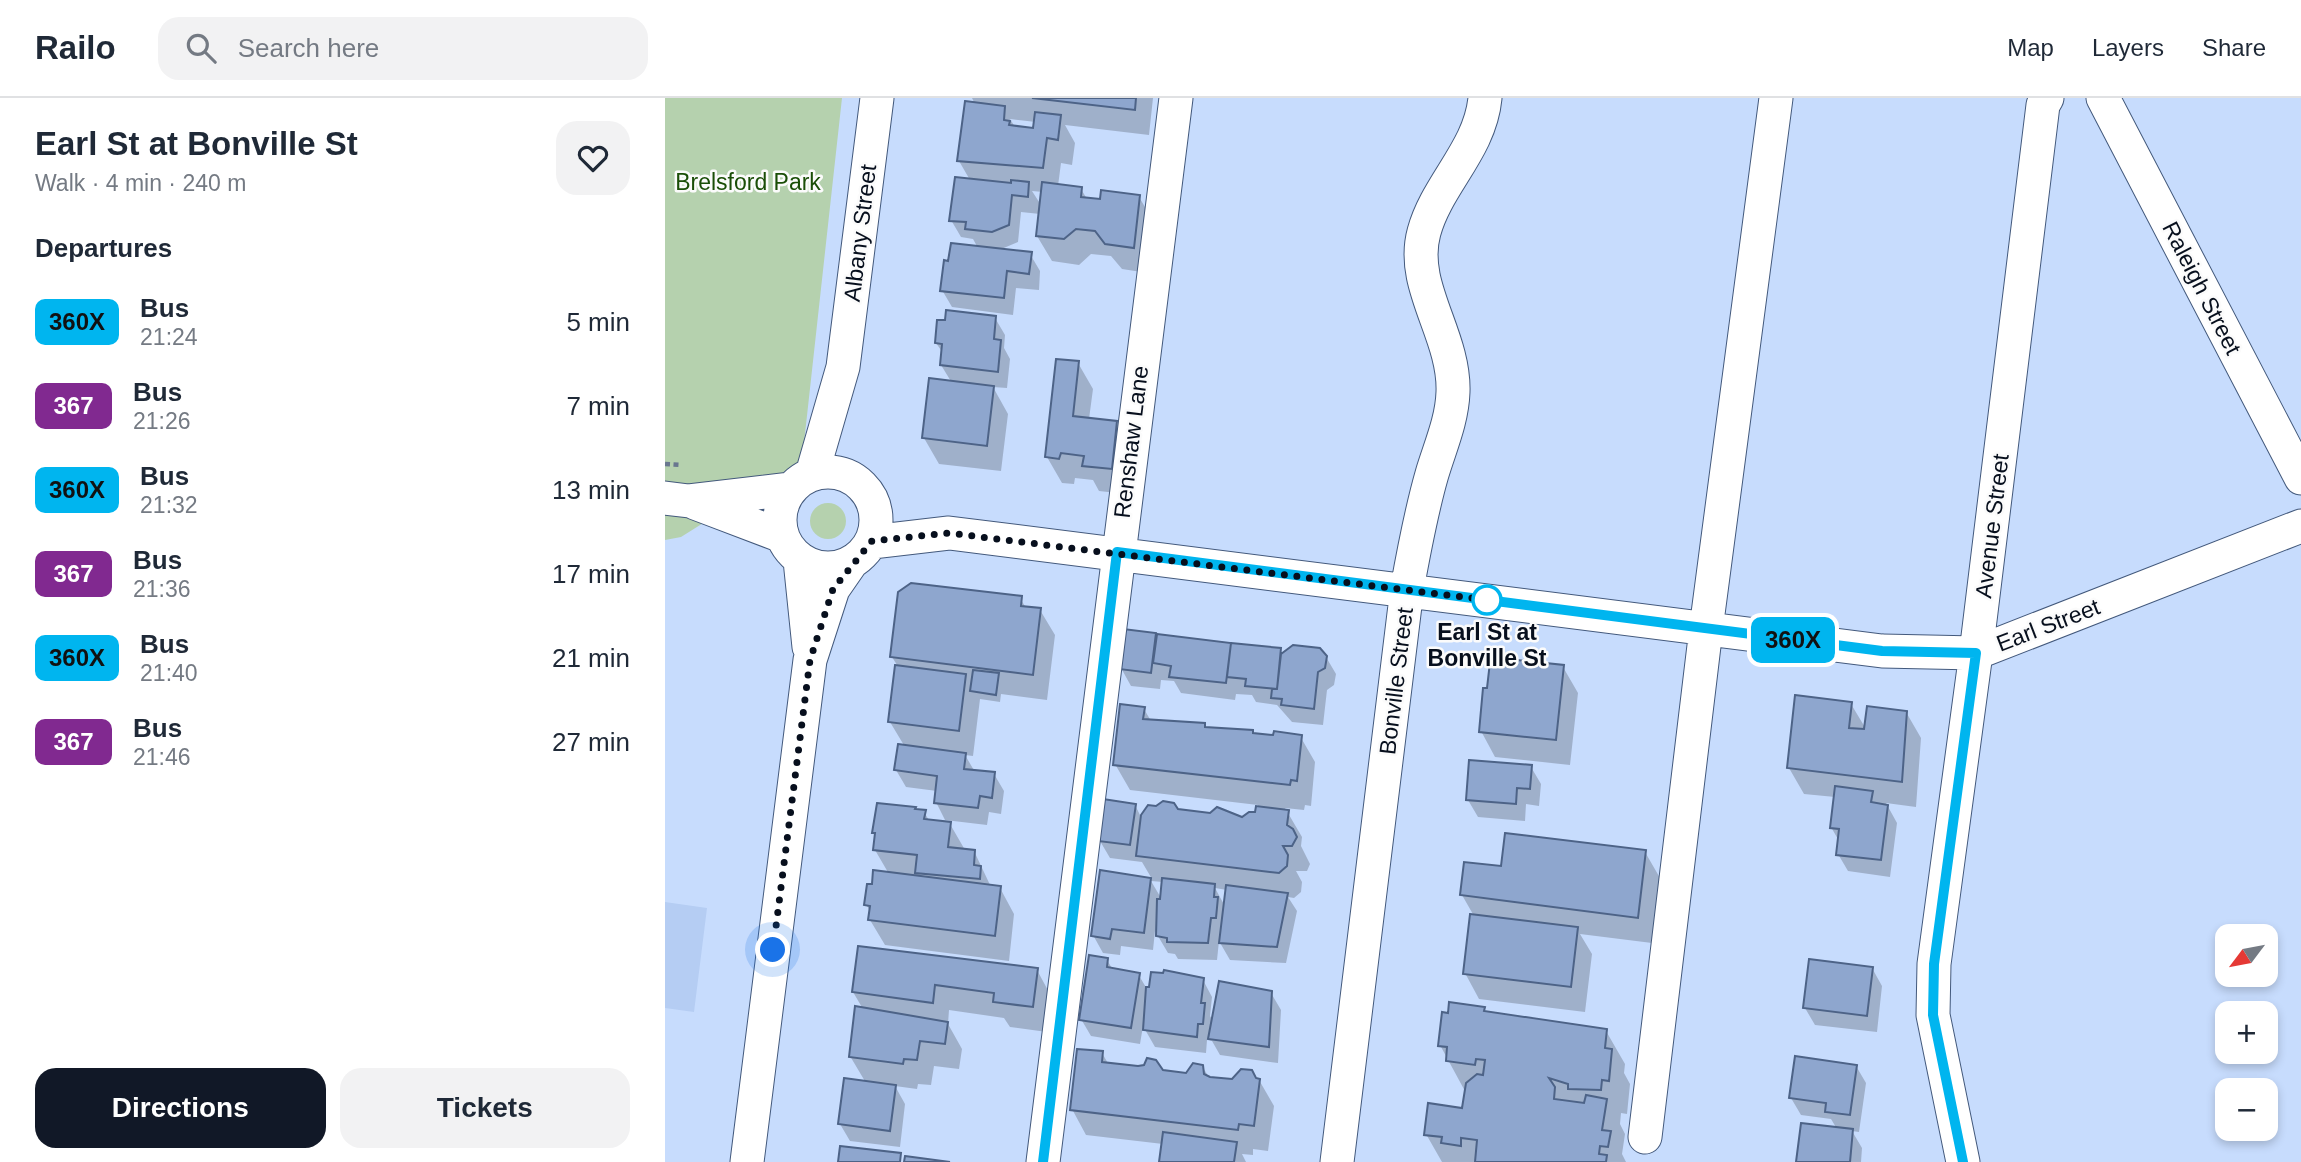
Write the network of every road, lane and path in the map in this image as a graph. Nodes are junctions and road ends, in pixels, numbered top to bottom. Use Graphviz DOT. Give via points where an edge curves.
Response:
graph roads {
  1 [pos="877,98"];
  2 [pos="1176,98"];
  3 [pos="1485,98"];
  4 [pos="1776,98"];
  5 [pos="2047,98"];
  6 [pos="2103,98"];
  7 [pos="843,367"];
  8 [pos="665,464"];
  9 [pos="681,465"];
  10 [pos="2301,478"];
  11 [pos="802,481"];
  12 [pos="865,492"];
  13 [pos="677,499"];
  14 [pos="2301,526"];
  15 [pos="949,533"];
  16 [pos="791,548"];
  17 [pos="862,552"];
  18 [pos="1117,552"];
  19 [pos="1408,589"];
  20 [pos="1706,629"];
  21 [pos="1976,653"];
  22 [pos="810,660"];
  23 [pos="1645,1137"];
  24 [pos="747,1162"];
  25 [pos="1043,1162"];
  26 [pos="1337,1162"];
  27 [pos="1963,1162"];
  1 -- 7 [label="street, Albany Street"];
  2 -- 18 [label="street, Renshaw Lane"];
  3 -- 19 [label="street, Bonville Street" via="1473,141 1438,197 1423,234 1421,272 1452,358 1453,393 1450,419 1419,523"];
  4 -- 20 [label="street"];
  5 -- 21 [label="street, Avenue Street"];
  6 -- 10 [label="street, Raleigh Street"];
  7 -- 11 [label="street, Albany Street"];
  7 -- 12 [label="street, Albany Street" via="847,453"];
  8 -- 9 [label="path"];
  11 -- 12 [label="street" via="829,472 845,475"];
  11 -- 13 [label="street"];
  11 -- 16 [label="street" via="780,511"];
  12 -- 15 [label="street, Earl Street"];
  12 -- 17 [label="street" via="876,514"];
  13 -- 16 [label="street"];
  14 -- 21 [label="street, Earl Street"];
  15 -- 17 [label="street, Earl Street"];
  15 -- 18 [label="street, Earl Street"];
  16 -- 17 [label="street" via="825,569"];
  16 -- 22 [label="street"];
  17 -- 22 [label="street" via="833,589"];
  18 -- 19 [label="street, Earl Street"];
  18 -- 25 [label="street, Renshaw Lane"];
  19 -- 20 [label="street, Earl Street"];
  19 -- 26 [label="street, Bonville Street"];
  20 -- 21 [label="street, Earl Street" via="1882,651"];
  20 -- 23 [label="street"];
  21 -- 27 [label="street, Avenue Street" via="1934,964 1933,1015"];
  22 -- 24 [label="street"];
}
